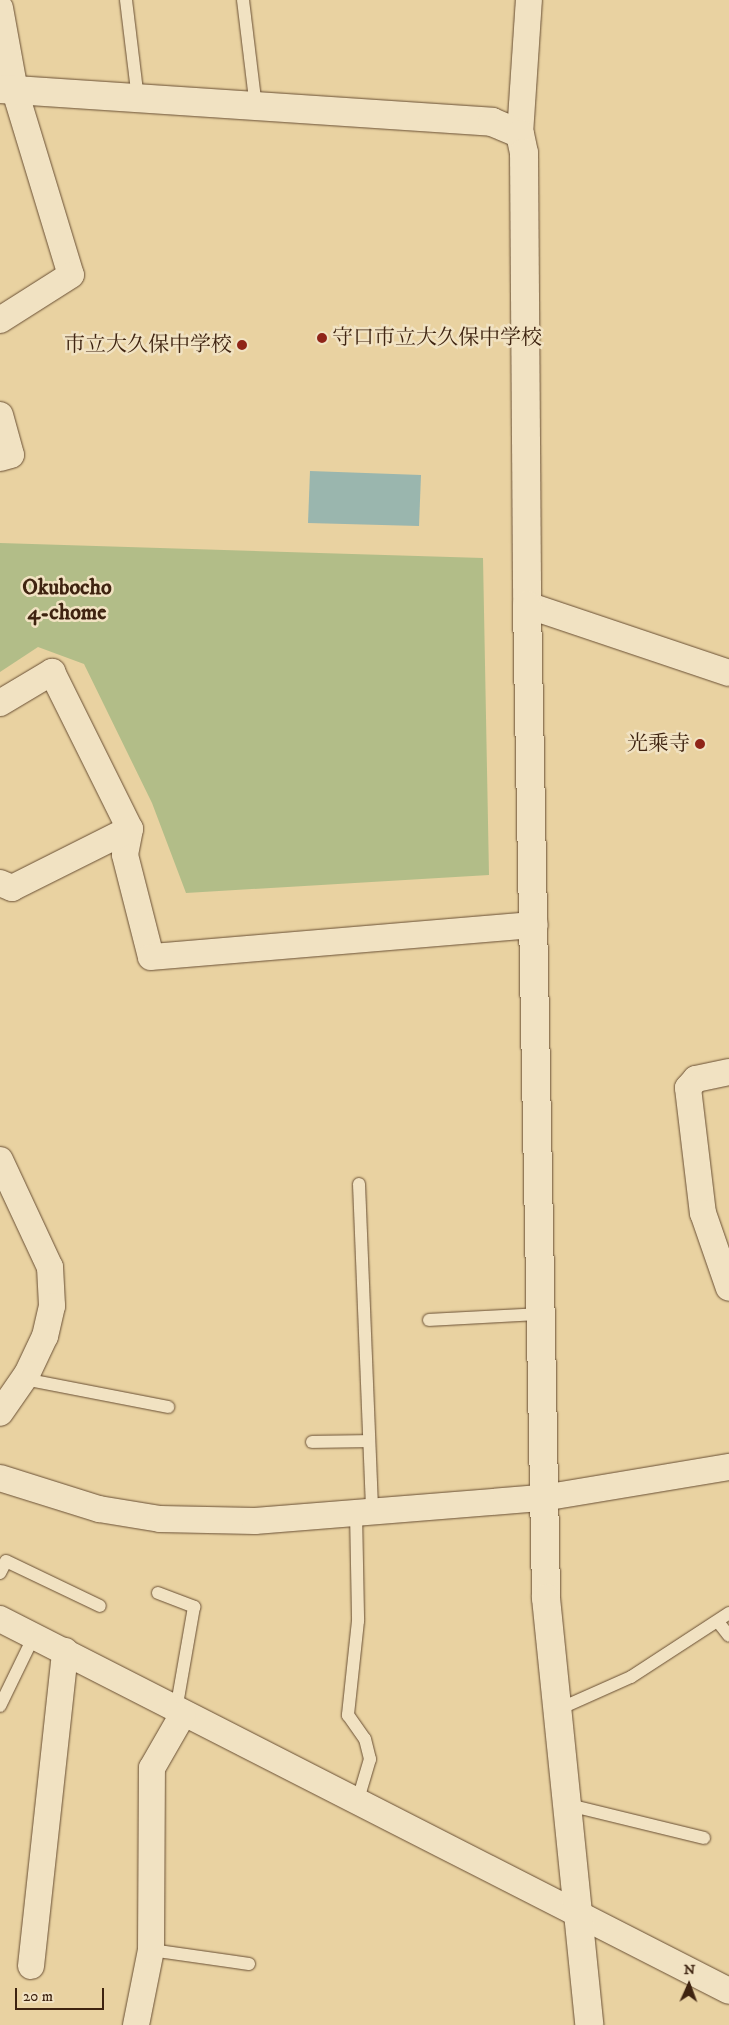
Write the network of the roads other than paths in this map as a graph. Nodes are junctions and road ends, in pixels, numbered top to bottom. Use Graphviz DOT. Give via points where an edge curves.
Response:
graph roads {
  1 [pos="126,0"];
  2 [pos="243,0"];
  3 [pos="530,0"];
  4 [pos="0,8"];
  5 [pos="8,90"];
  6 [pos="138,99"];
  7 [pos="256,107"];
  8 [pos="520,134"];
  9 [pos="0,320"];
  10 [pos="0,415"];
  11 [pos="0,458"];
  12 [pos="527,605"];
  13 [pos="729,674"];
  14 [pos="0,703"];
  15 [pos="130,829"];
  16 [pos="0,883"];
  17 [pos="535,925"];
  18 [pos="729,1072"];
  19 [pos="2,1169"];
  20 [pos="359,1184"];
  21 [pos="729,1288"];
  22 [pos="541,1314"];
  23 [pos="429,1320"];
  24 [pos="24,1379"];
  25 [pos="168,1407"];
  26 [pos="0,1413"];
  27 [pos="369,1441"];
  28 [pos="312,1442"];
  29 [pos="729,1467"];
  30 [pos="0,1478"];
  31 [pos="543,1498"];
  32 [pos="364,1512"];
  33 [pos="0,1573"];
  34 [pos="158,1593"];
  35 [pos="100,1606"];
  36 [pos="729,1613"];
  37 [pos="0,1619"];
  38 [pos="719,1623"];
  39 [pos="34,1636"];
  40 [pos="729,1636"];
  41 [pos="65,1650"];
  42 [pos="0,1706"];
  43 [pos="559,1708"];
  44 [pos="180,1712"];
  45 [pos="357,1803"];
  46 [pos="569,1805"];
  47 [pos="704,1838"];
  48 [pos="582,1918"];
  49 [pos="151,1950"];
  50 [pos="249,1964"];
  51 [pos="31,1966"];
  52 [pos="729,1991"];
  53 [pos="136,2025"];
  54 [pos="589,2025"];
  1 -- 6 [label="lane"];
  2 -- 7 [label="lane"];
  3 -- 8 [label="street"];
  4 -- 5 [label="street"];
  5 -- 6 [label="street"];
  5 -- 9 [label="street" via="71,275"];
  6 -- 7 [label="street"];
  7 -- 8 [label="street" via="492,122"];
  8 -- 12 [label="street" via="524,152"];
  10 -- 11 [label="street" via="12,455"];
  12 -- 13 [label="street"];
  12 -- 17 [label="street"];
  14 -- 15 [label="street" via="52,672"];
  15 -- 16 [label="street" via="12,888"];
  15 -- 17 [label="street" via="125,855 151,956"];
  17 -- 22 [label="street"];
  18 -- 21 [label="street" via="696,1079 688,1088 703,1213"];
  19 -- 24 [label="street" via="50,1267 52,1306 45,1336"];
  20 -- 27 [label="lane"];
  22 -- 23 [label="lane"];
  22 -- 31 [label="street"];
  24 -- 25 [label="lane"];
  24 -- 26 [label="street"];
  27 -- 28 [label="lane"];
  27 -- 32 [label="lane"];
  29 -- 31 [label="street"];
  30 -- 32 [label="street" via="99,1509 160,1519 262,1521"];
  31 -- 32 [label="street"];
  31 -- 43 [label="street" via="546,1598"];
  32 -- 45 [label="lane" via="358,1621 348,1715 365,1739 370,1760"];
  33 -- 35 [label="lane" via="6,1561"];
  34 -- 44 [label="lane" via="194,1607"];
  36 -- 38 [label="lane"];
  37 -- 39 [label="street"];
  38 -- 40 [label="lane"];
  38 -- 43 [label="lane" via="631,1677"];
  39 -- 41 [label="street"];
  39 -- 42 [label="lane"];
  41 -- 44 [label="street"];
  41 -- 51 [label="street"];
  43 -- 46 [label="street"];
  44 -- 45 [label="street"];
  44 -- 49 [label="street" via="152,1768"];
  45 -- 48 [label="street"];
  46 -- 47 [label="lane"];
  46 -- 48 [label="street"];
  48 -- 52 [label="street"];
  48 -- 54 [label="street"];
  49 -- 50 [label="lane"];
  49 -- 53 [label="street"];
}
